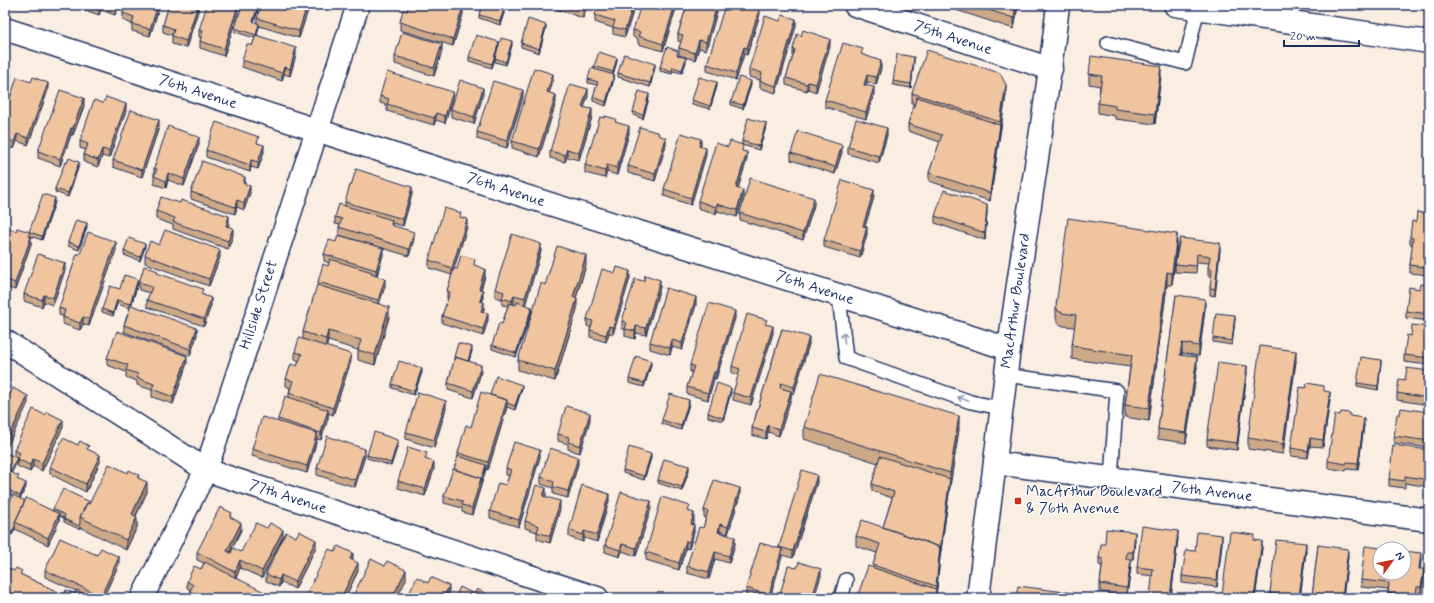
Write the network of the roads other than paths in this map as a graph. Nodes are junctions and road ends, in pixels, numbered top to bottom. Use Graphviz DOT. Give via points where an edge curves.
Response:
graph roads {
  1 [pos="358,5"];
  2 [pos="855,5"];
  3 [pos="1058,5"];
  4 [pos="1174,5"];
  5 [pos="1198,8"];
  6 [pos="5,29"];
  7 [pos="1429,42"];
  8 [pos="1108,43"];
  9 [pos="1051,69"];
  10 [pos="317,130"];
  11 [pos="839,296"];
  12 [pos="5,341"];
  13 [pos="1009,349"];
  14 [pos="1006,376"];
  15 [pos="1001,408"];
  16 [pos="995,463"];
  17 [pos="206,470"];
  18 [pos="1111,478"];
  19 [pos="1429,520"];
  20 [pos="846,580"];
  21 [pos="142,598"];
  22 [pos="597,598"];
  23 [pos="841,598"];
  24 [pos="978,598"];
  1 -- 10 [label="street, Hillside Street"];
  2 -- 9 [label="street, 75th Avenue"];
  3 -- 9 [label="street, MacArthur Boulevard"];
  4 -- 5 [label="street"];
  5 -- 7 [label="street"];
  5 -- 8 [label="lane" via="1185,63"];
  6 -- 10 [label="street, 76th Avenue"];
  9 -- 13 [label="street, MacArthur Boulevard"];
  10 -- 11 [label="street, 76th Avenue"];
  10 -- 17 [label="street, Hillside Street"];
  11 -- 13 [label="street, 76th Avenue"];
  15 -- 11 [label="lane, one-way" via="971,402 846,358"];
  12 -- 17 [label="street, 77th Avenue"];
  13 -- 14 [label="street, MacArthur Boulevard"];
  14 -- 15 [label="street, MacArthur Boulevard"];
  14 -- 18 [label="lane" via="1117,391"];
  15 -- 16 [label="street, MacArthur Boulevard"];
  16 -- 18 [label="street, 76th Avenue"];
  16 -- 24 [label="street, MacArthur Boulevard"];
  17 -- 21 [label="street, Hillside Street"];
  17 -- 22 [label="street, 77th Avenue"];
  18 -- 19 [label="street, 76th Avenue"];
  20 -- 23 [label="lane"];
}
